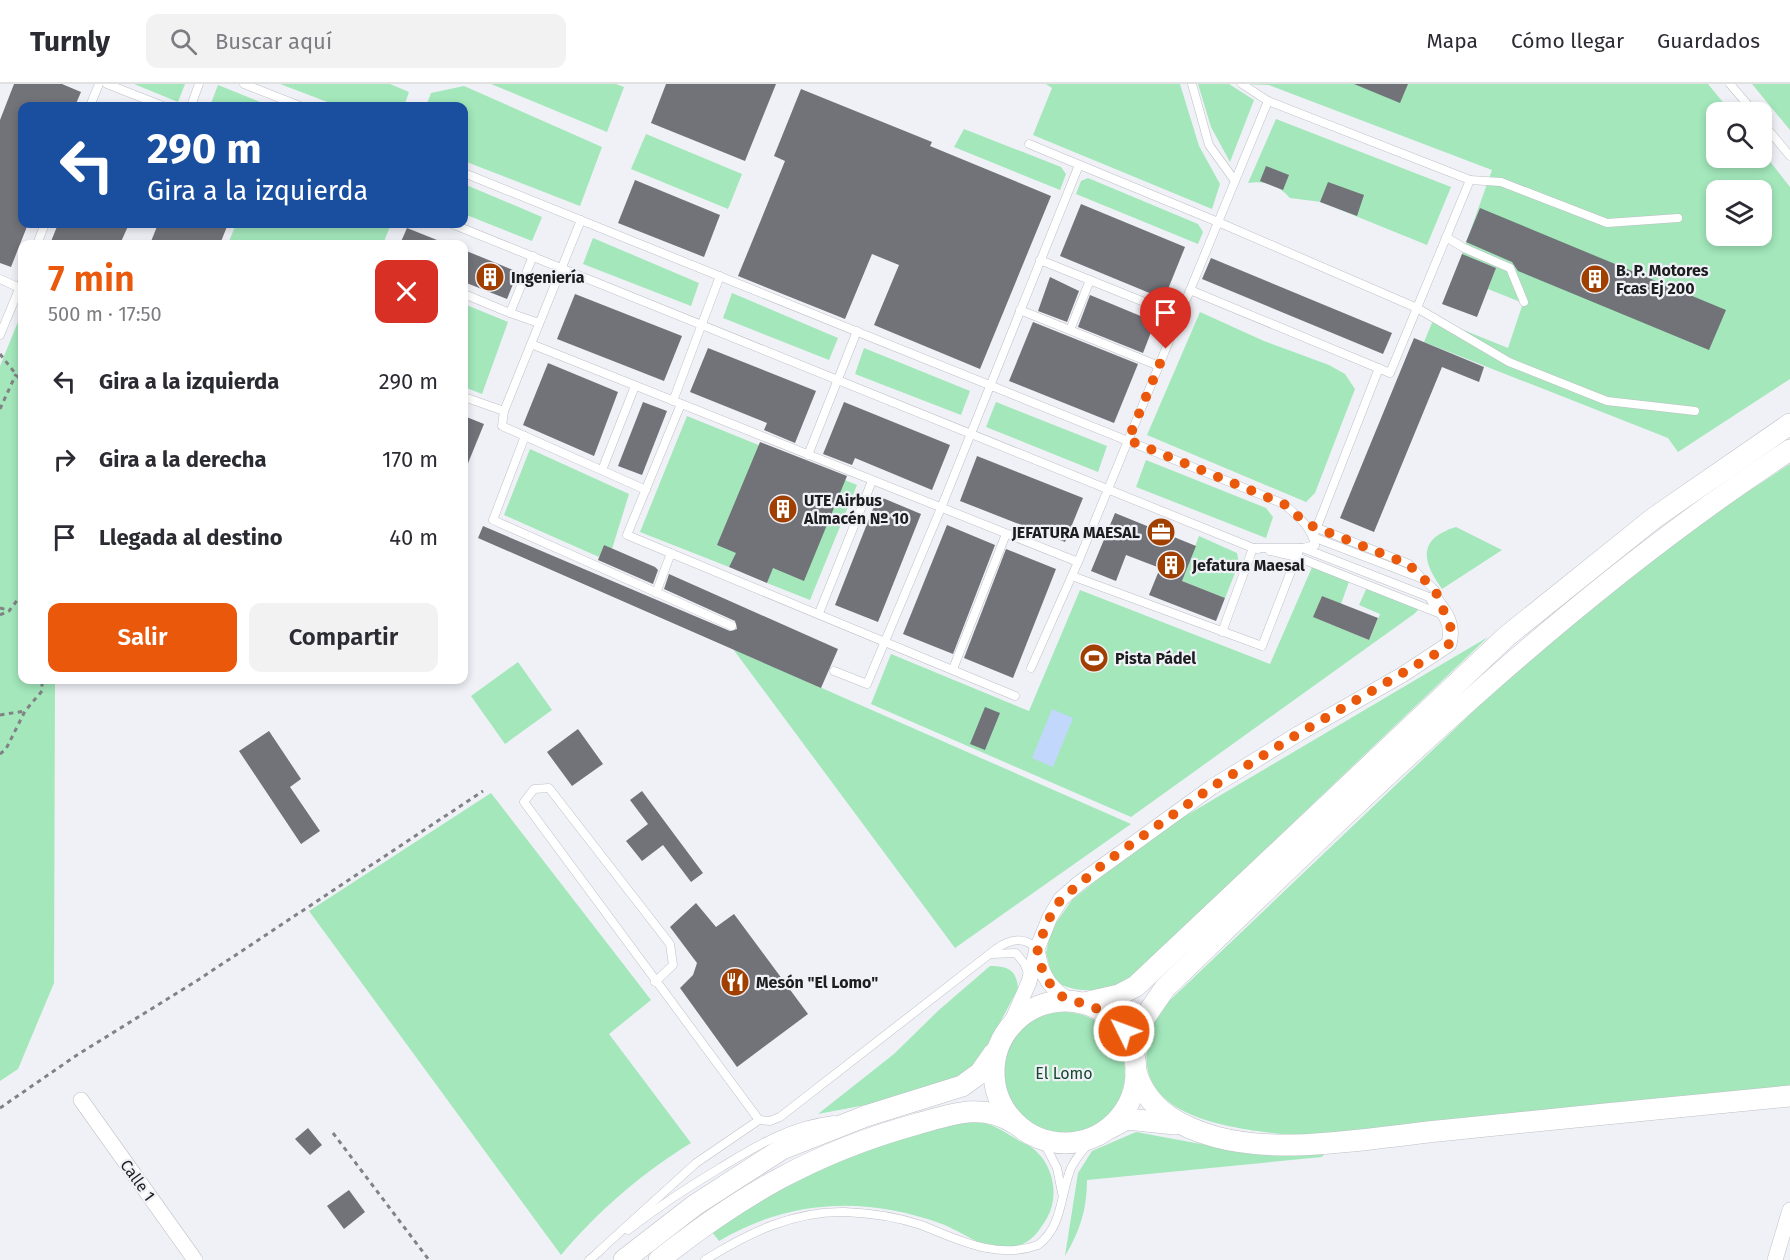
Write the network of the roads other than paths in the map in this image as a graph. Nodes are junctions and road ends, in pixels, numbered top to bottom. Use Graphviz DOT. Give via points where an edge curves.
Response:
graph roads {
  1 [pos="99,84"];
  2 [pos="107,84"];
  3 [pos="199,84"];
  4 [pos="244,84"];
  5 [pos="1192,84"];
  6 [pos="1242,84"];
  7 [pos="1730,84"];
  8 [pos="1268,101"];
  9 [pos="92,102"];
  10 [pos="153,102"];
  11 [pos="192,102"];
  12 [pos="290,102"];
  13 [pos="1745,102"];
  14 [pos="1772,134"];
  15 [pos="1029,144"];
  16 [pos="1790,156"];
  17 [pos="1079,165"];
  18 [pos="468,175"];
  19 [pos="1470,180"];
  20 [pos="1235,181"];
  21 [pos="1678,218"];
  22 [pos="581,220"];
  23 [pos="1218,222"];
  24 [pos="462,228"];
  25 [pos="1446,237"];
  26 [pos="533,256"];
  27 [pos="1040,260"];
  28 [pos="561,267"];
  29 [pos="720,276"];
  30 [pos="0,279"];
  31 [pos="1089,280"];
  32 [pos="18,285"];
  33 [pos="1190,290"];
  34 [pos="18,295"];
  35 [pos="468,296"];
  36 [pos="1524,302"];
  37 [pos="1417,308"];
  38 [pos="1020,310"];
  39 [pos="510,313"];
  40 [pos="1179,316"];
  41 [pos="539,323"];
  42 [pos="702,324"];
  43 [pos="1070,330"];
  44 [pos="857,332"];
  45 [pos="0,335"];
  46 [pos="531,344"];
  47 [pos="1159,366"];
  48 [pos="1379,368"];
  49 [pos="837,379"];
  50 [pos="989,385"];
  51 [pos="635,386"];
  52 [pos="468,398"];
  53 [pos="677,403"];
  54 [pos="504,411"];
  55 [pos="1695,411"];
  56 [pos="1790,424"];
  57 [pos="970,433"];
  58 [pos="525,436"];
  59 [pos="1128,440"];
  60 [pos="1790,450"];
  61 [pos="808,455"];
  62 [pos="602,470"];
  63 [pos="872,481"];
  64 [pos="1109,489"];
  65 [pos="646,490"];
  66 [pos="941,508"];
  67 [pos="1307,524"];
  68 [pos="1006,534"];
  69 [pos="1313,537"];
  70 [pos="1253,548"];
  71 [pos="1302,548"];
  72 [pos="671,553"];
  73 [pos="1297,557"];
  74 [pos="1078,562"];
  75 [pos="1072,576"];
  76 [pos="1423,579"];
  77 [pos="656,593"];
  78 [pos="1434,599"];
  79 [pos="819,614"];
  80 [pos="1448,616"];
  81 [pos="732,626"];
  82 [pos="1222,632"];
  83 [pos="885,640"];
  84 [pos="1031,668"];
  85 [pos="953,669"];
  86 [pos="834,671"];
  87 [pos="1015,696"];
  88 [pos="1037,948"];
  89 [pos="988,955"];
  90 [pos="656,982"];
  91 [pos="1029,982"];
  92 [pos="1078,1002"];
  93 [pos="1004,1035"];
  94 [pos="1133,1048"];
  95 [pos="1136,1072"];
  96 [pos="1790,1096"];
  97 [pos="81,1101"];
  98 [pos="866,1116"];
  99 [pos="759,1120"];
  100 [pos="1017,1125"];
  101 [pos="1190,1127"];
  102 [pos="1101,1133"];
  103 [pos="1042,1139"];
  104 [pos="1062,1197"];
  105 [pos="1790,1210"];
  106 [pos="597,1253"];
  107 [pos="195,1260"];
  108 [pos="589,1260"];
  109 [pos="624,1260"];
  110 [pos="659,1260"];
  111 [pos="705,1260"];
  112 [pos="1775,1260"];
  1 -- 9 [label="lane"];
  2 -- 10 [label="lane"];
  3 -- 11 [label="lane"];
  4 -- 12 [label="lane"];
  5 -- 20 [label="lane" via="1209,145"];
  6 -- 8 [label="lane"];
  7 -- 13 [label="lane"];
  8 -- 19 [label="lane"];
  8 -- 20 [label="lane"];
  14 -- 16 [label="lane"];
  15 -- 17 [label="lane"];
  17 -- 23 [label="lane"];
  17 -- 27 [label="lane"];
  18 -- 22 [label="lane"];
  19 -- 21 [label="lane" via="1501,182 1607,223"];
  19 -- 25 [label="lane"];
  20 -- 23 [label="lane"];
  22 -- 28 [label="lane"];
  22 -- 29 [label="lane"];
  23 -- 33 [label="lane"];
  23 -- 37 [label="lane"];
  24 -- 26 [label="lane"];
  25 -- 36 [label="lane" via="1510,268"];
  25 -- 37 [label="lane"];
  26 -- 28 [label="lane"];
  26 -- 39 [label="lane"];
  27 -- 31 [label="lane"];
  27 -- 38 [label="lane"];
  28 -- 41 [label="lane"];
  28 -- 42 [label="lane"];
  29 -- 42 [label="lane"];
  29 -- 44 [label="lane"];
  30 -- 32 [label="lane"];
  31 -- 40 [label="lane"];
  31 -- 43 [label="lane"];
  33 -- 40 [label="lane"];
  33 -- 48 [label="lane"];
  34 -- 45 [label="lane"];
  35 -- 39 [label="lane"];
  37 -- 48 [label="lane" via="1390,373"];
  37 -- 55 [label="lane" via="1509,362 1607,401"];
  38 -- 43 [label="lane"];
  38 -- 50 [label="lane"];
  39 -- 41 [label="lane"];
  40 -- 47 [label="lane"];
  41 -- 46 [label="lane"];
  42 -- 49 [label="lane"];
  42 -- 53 [label="lane"];
  43 -- 47 [label="lane"];
  44 -- 49 [label="lane"];
  44 -- 50 [label="lane"];
  46 -- 51 [label="lane"];
  46 -- 54 [label="lane"];
  47 -- 59 [label="lane"];
  48 -- 69 [label="lane"];
  49 -- 57 [label="lane"];
  49 -- 61 [label="lane"];
  50 -- 57 [label="lane"];
  50 -- 59 [label="lane"];
  51 -- 53 [label="lane"];
  51 -- 62 [label="lane"];
  52 -- 54 [label="lane"];
  53 -- 61 [label="lane"];
  53 -- 65 [label="lane"];
  54 -- 58 [label="lane" via="502,426"];
  56 -- 92 [label="main road" via="1654,518 1507,636 1136,986 1119,995"];
  57 -- 64 [label="lane"];
  57 -- 66 [label="lane"];
  58 -- 62 [label="lane"];
  58 -- 77 [label="lane" via="493,520"];
  59 -- 64 [label="lane"];
  59 -- 67 [label="lane" via="1284,504"];
  60 -- 94 [label="main road" via="1666,537 1524,650 1165,988 1141,1023"];
  61 -- 63 [label="lane"];
  62 -- 65 [label="lane"];
  63 -- 66 [label="lane"];
  63 -- 79 [label="lane"];
  64 -- 70 [label="lane"];
  64 -- 74 [label="lane"];
  65 -- 72 [label="lane" via="627,536"];
  66 -- 68 [label="lane"];
  66 -- 83 [label="lane"];
  67 -- 69 [label="lane"];
  67 -- 76 [label="lane" via="1408,564"];
  68 -- 74 [label="lane"];
  68 -- 85 [label="lane"];
  69 -- 71 [label="lane" via="1315,545"];
  69 -- 76 [label="lane"];
  70 -- 71 [label="lane"];
  70 -- 73 [label="lane"];
  70 -- 82 [label="lane"];
  71 -- 73 [label="lane"];
  71 -- 78 [label="lane"];
  72 -- 77 [label="lane"];
  72 -- 79 [label="lane"];
  73 -- 80 [label="lane"];
  73 -- 82 [label="lane" via="1262,646"];
  74 -- 75 [label="lane"];
  75 -- 82 [label="lane"];
  75 -- 84 [label="lane"];
  76 -- 80 [label="lane" via="1435,590"];
  77 -- 81 [label="lane"];
  78 -- 80 [label="street"];
  79 -- 83 [label="lane"];
  80 -- 88 [label="street" via="1452,631 1449,644 1437,653 1212,787 1078,884 1061,899"];
  83 -- 85 [label="lane"];
  83 -- 86 [label="lane" via="867,684"];
  85 -- 87 [label="lane"];
  88 -- 89 [label="lane" via="1030,942 1013,940"];
  88 -- 91 [label="street"];
  88 -- 92 [label="street" via="1044,977 1061,996"];
  89 -- 91 [label="lane" via="1016,953 1024,963"];
  89 -- 99 [label="lane" via="780,1117"];
  90 -- 90 [label="lane" via="524,802 534,789 549,788 670,944 673,965"];
  90 -- 99 [label="lane"];
  91 -- 93 [label="street"];
  92 -- 93 [label="main road" via="1042,1005 1019,1017"];
  92 -- 94 [label="main road" via="1112,1019"];
  93 -- 98 [label="main road" via="980,1073 962,1086"];
  93 -- 100 [label="main road" via="994,1067 995,1086 1004,1110"];
  94 -- 95 [label="main road"];
  95 -- 101 [label="main road" via="1141,1088 1154,1106"];
  95 -- 102 [label="main road" via="1129,1105"];
  96 -- 101 [label="main road" via="1300,1144 1217,1137"];
  97 -- 107 [label="street, Calle 1"];
  98 -- 106 [label="lane" via="808,1123 773,1136 677,1193"];
  98 -- 109 [label="main road" via="782,1149 695,1205"];
  99 -- 106 [label="lane" via="696,1163"];
  100 -- 103 [label="main road"];
  100 -- 110 [label="main road" via="993,1112 975,1110 891,1131 836,1150 744,1197"];
  101 -- 102 [label="main road" via="1127,1119"];
  102 -- 103 [label="main road" via="1070,1144"];
  102 -- 104 [label="lane" via="1072,1164"];
  103 -- 104 [label="lane" via="1057,1168"];
  104 -- 111 [label="lane" via="1060,1214 1049,1235 1021,1254 1000,1258 979,1255 918,1224 843,1212 800,1216 763,1228"];
  105 -- 112 [label="street"];
  106 -- 108 [label="lane"];
}
